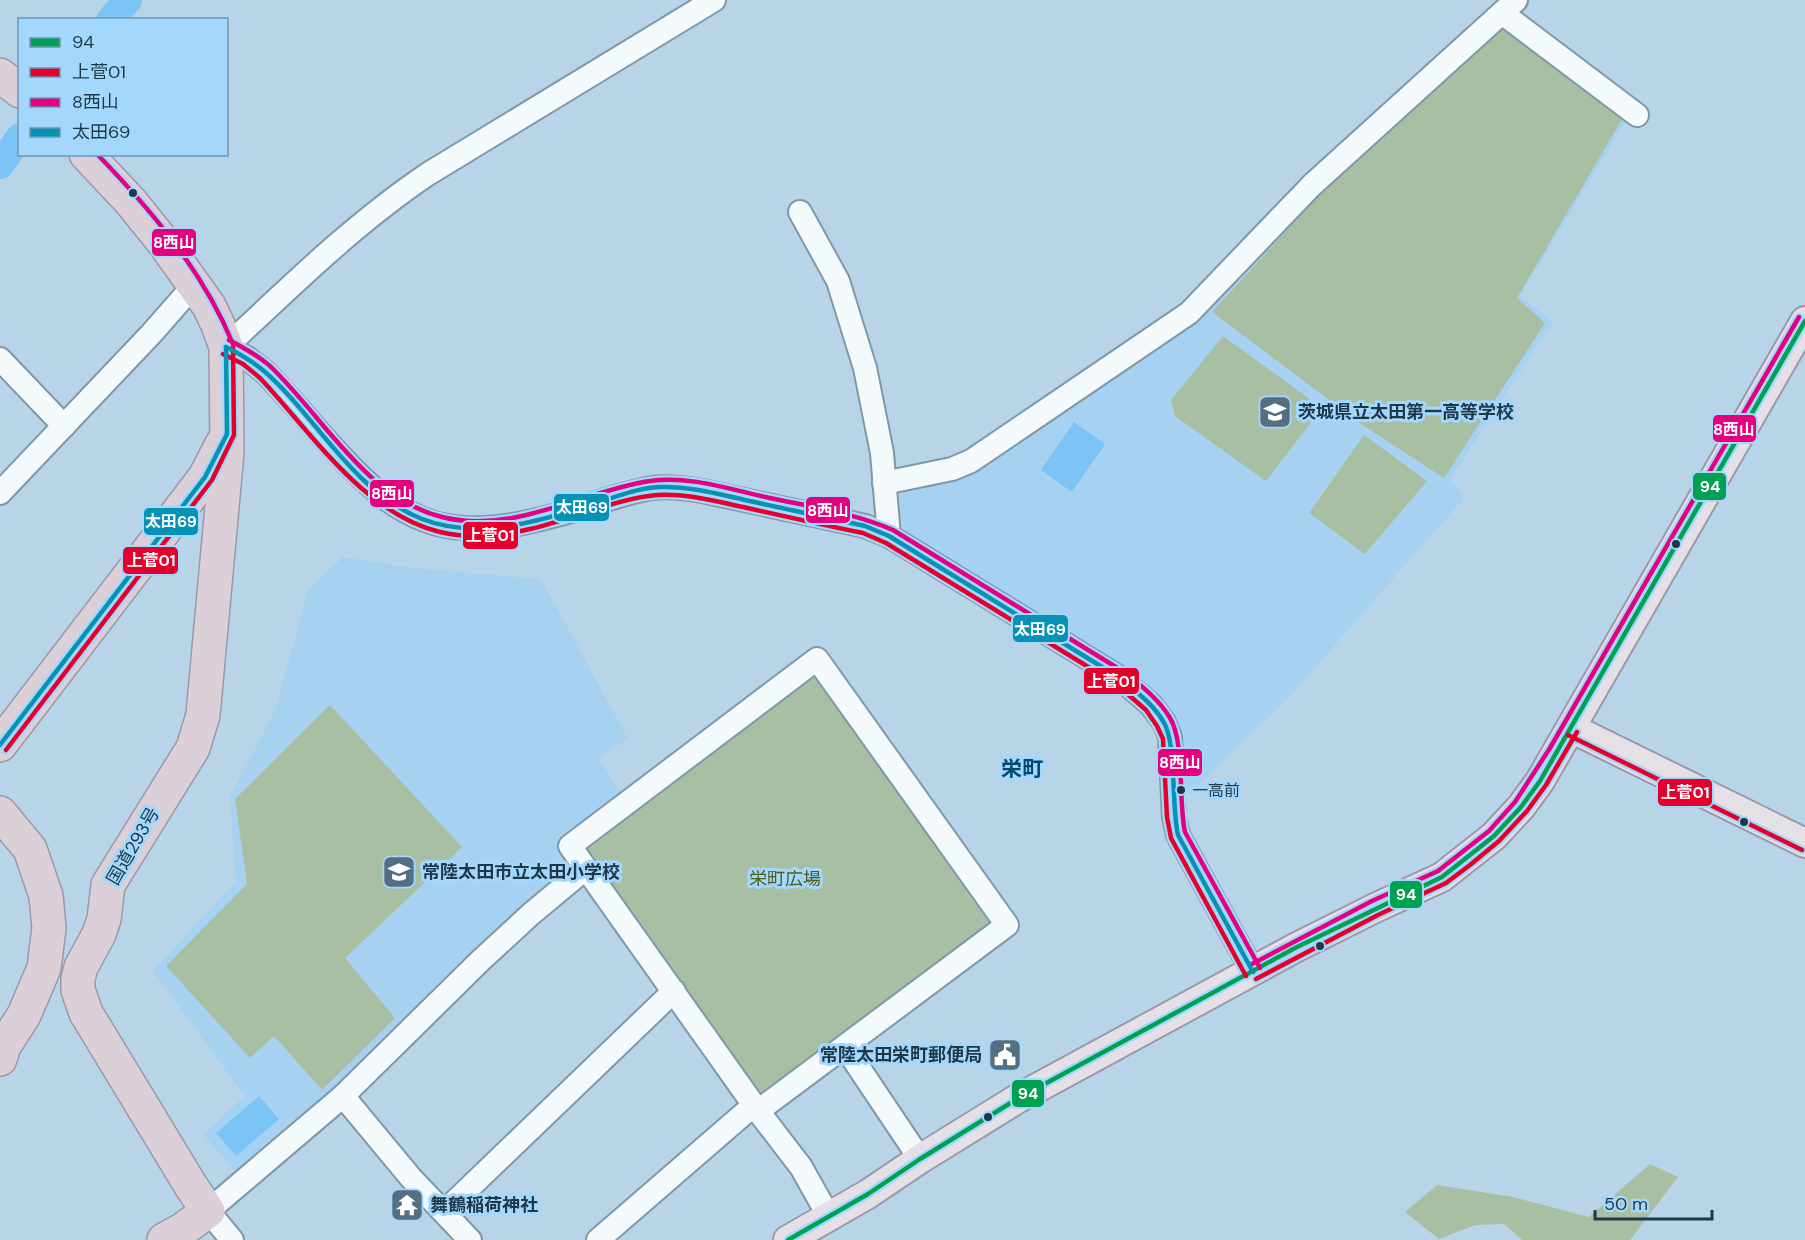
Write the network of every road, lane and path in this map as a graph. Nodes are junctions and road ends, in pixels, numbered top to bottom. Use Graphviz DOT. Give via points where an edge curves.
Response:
graph roads {
  1 [pos="714,0"];
  2 [pos="1509,7"];
  3 [pos="0,75"];
  4 [pos="18,89"];
  5 [pos="1637,115"];
  6 [pos="88,156"];
  7 [pos="800,212"];
  8 [pos="195,285"];
  9 [pos="1805,321"];
  10 [pos="226,347"];
  11 [pos="0,359"];
  12 [pos="64,426"];
  13 [pos="214,481"];
  14 [pos="884,483"];
  15 [pos="0,493"];
  16 [pos="889,536"];
  17 [pos="1571,728"];
  18 [pos="0,745"];
  19 [pos="0,813"];
  20 [pos="1805,843"];
  21 [pos="585,869"];
  22 [pos="1253,972"];
  23 [pos="674,991"];
  24 [pos="845,1047"];
  25 [pos="0,1059"];
  26 [pos="343,1096"];
  27 [pos="758,1111"];
  28 [pos="920,1159"];
  29 [pos="208,1211"];
  30 [pos="444,1212"];
  31 [pos="829,1217"];
  32 [pos="164,1240"];
  33 [pos="232,1240"];
  34 [pos="470,1240"];
  35 [pos="598,1240"];
  36 [pos="788,1240"];
  1 -- 10 [label="street" via="392,198"];
  2 -- 5 [label="street"];
  2 -- 14 [label="street" via="1312,185 1189,314 970,461 952,469"];
  3 -- 4 [label="highway"];
  6 -- 8 [label="highway, 国道293号" via="131,202"];
  7 -- 14 [label="street" via="837,281 865,368"];
  8 -- 10 [label="highway, 国道293号" via="209,306"];
  8 -- 12 [label="street"];
  9 -- 17 [label="main road"];
  10 -- 13 [label="highway, 国道293号" via="227,435"];
  10 -- 16 [label="street" via="265,372 361,479 410,514 439,525 496,528 652,488 677,487 865,526"];
  11 -- 12 [label="street"];
  12 -- 15 [label="street"];
  13 -- 18 [label="highway"];
  13 -- 29 [label="highway, 国道293号" via="199,733 108,885 104,919 78,979 86,1013"];
  14 -- 16 [label="street"];
  16 -- 22 [label="street" via="1120,678 1151,705 1170,737 1178,835"];
  17 -- 20 [label="main road"];
  17 -- 22 [label="main road" via="1521,807 1466,859 1442,877"];
  19 -- 25 [label="highway" via="30,849 46,896 49,928 44,968"];
  21 -- 23 [label="street"];
  21 -- 24 [label="street" via="570,846 818,659 1008,925"];
  21 -- 26 [label="street" via="480,961"];
  22 -- 28 [label="main road" via="1017,1099"];
  23 -- 27 [label="street"];
  23 -- 30 [label="street"];
  24 -- 27 [label="street"];
  24 -- 28 [label="street"];
  26 -- 29 [label="street"];
  26 -- 30 [label="street"];
  27 -- 31 [label="street" via="801,1167"];
  27 -- 35 [label="street" via="747,1111"];
  28 -- 31 [label="main road"];
  29 -- 32 [label="highway"];
  29 -- 33 [label="street"];
  30 -- 34 [label="street"];
  31 -- 36 [label="main road"];
}
